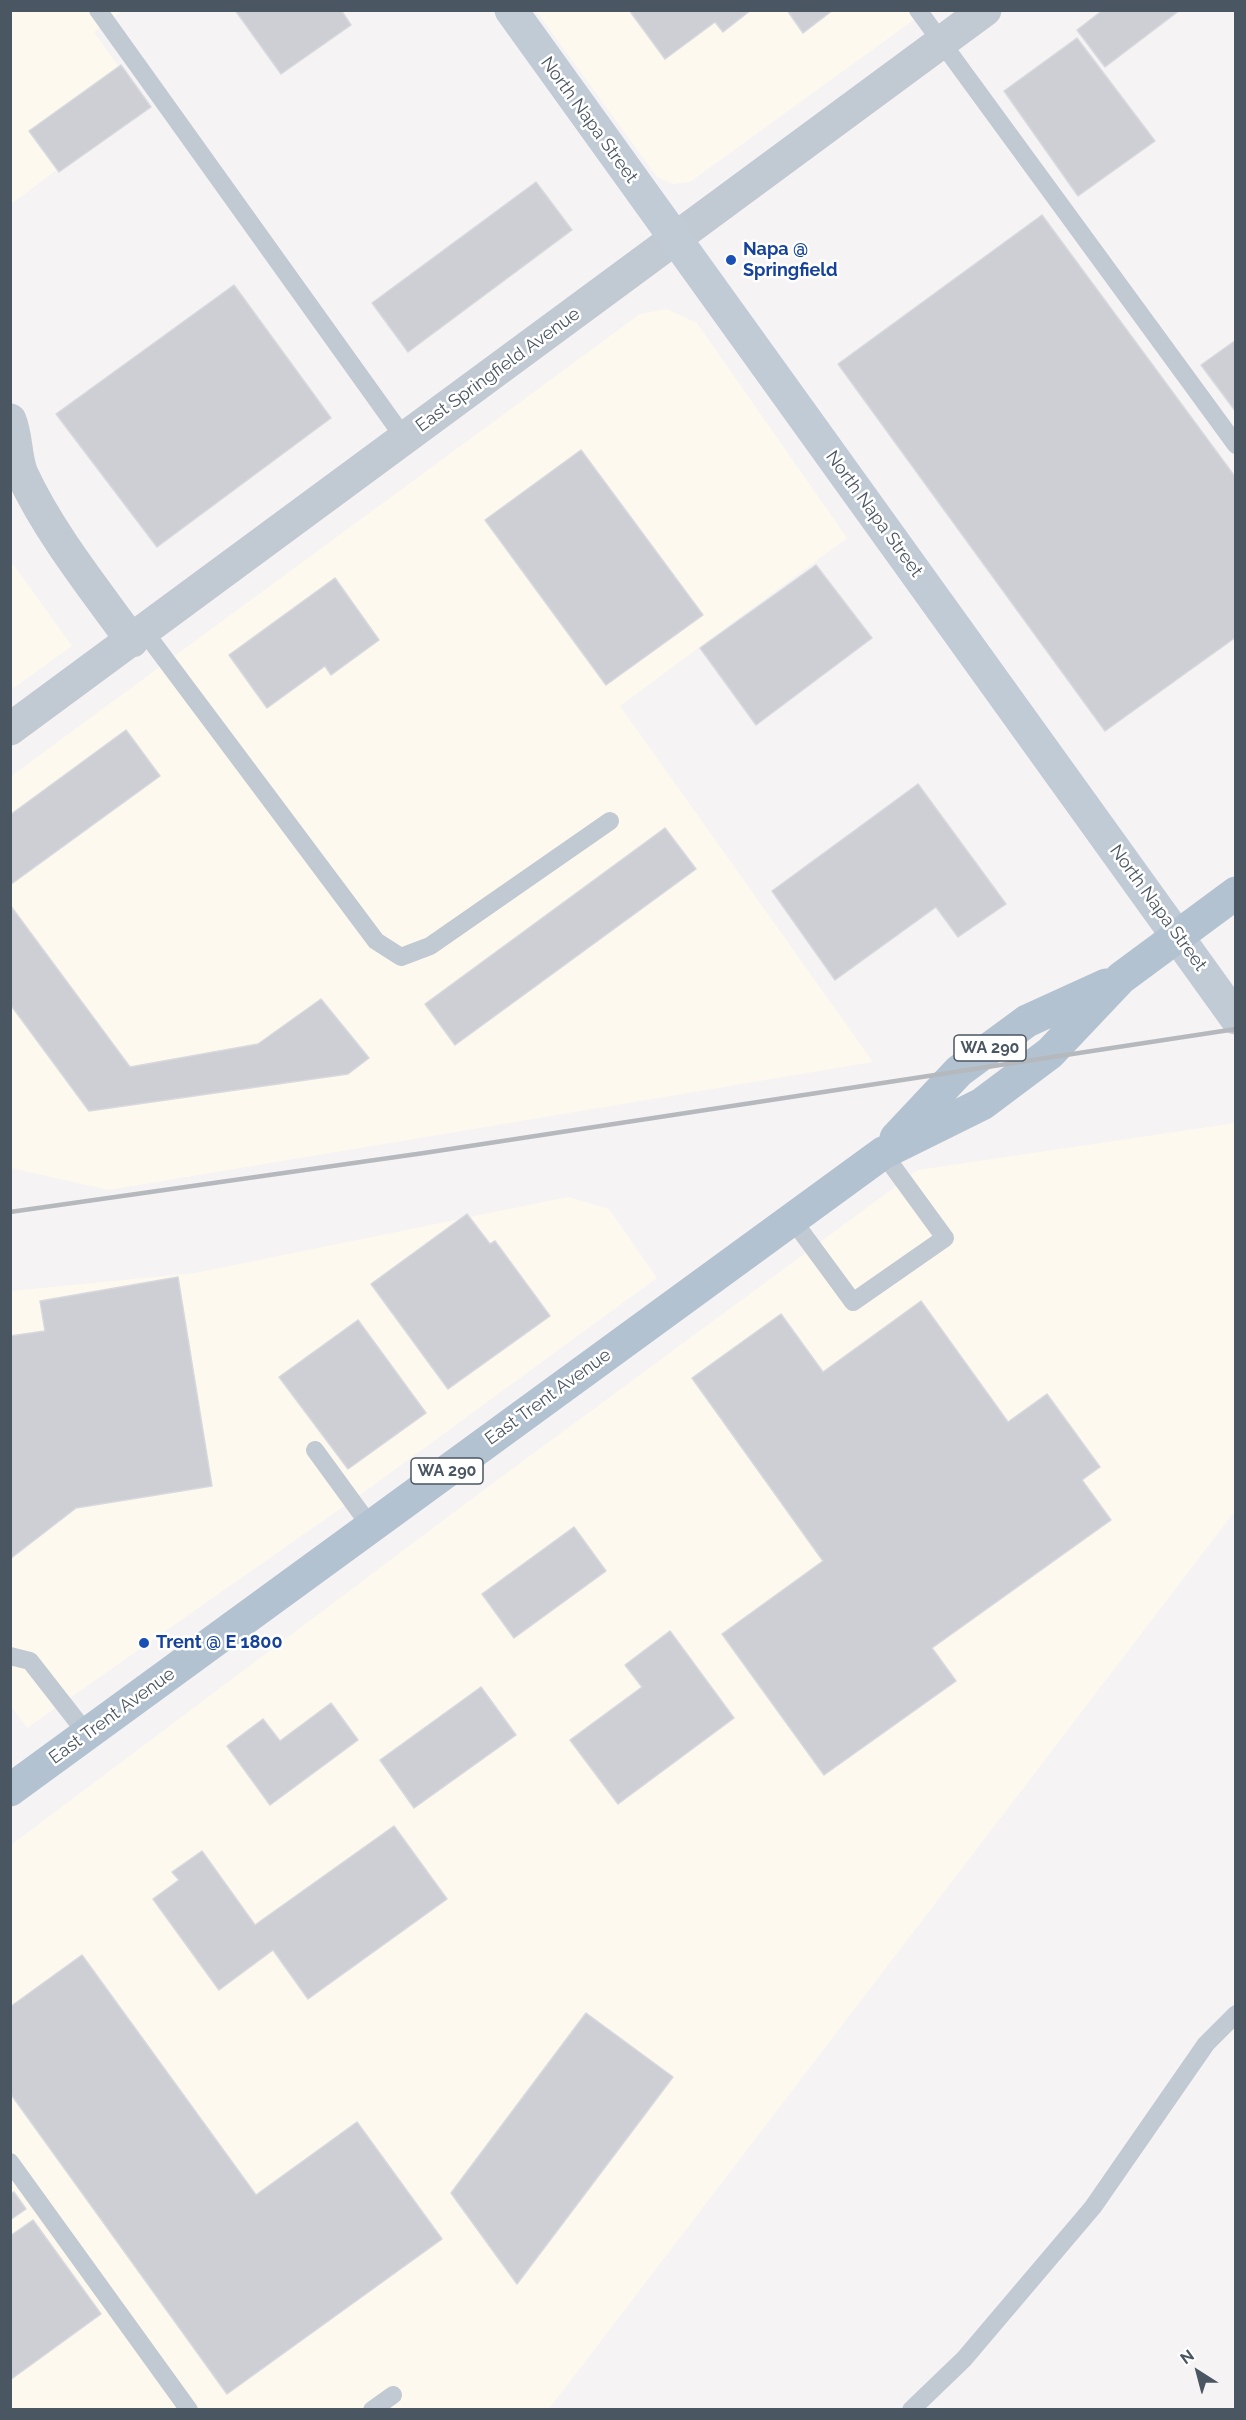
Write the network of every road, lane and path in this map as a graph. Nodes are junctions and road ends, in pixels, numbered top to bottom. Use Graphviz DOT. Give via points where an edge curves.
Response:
graph roads {
  1 [pos="98,10"];
  2 [pos="511,10"];
  3 [pos="918,10"];
  4 [pos="985,10"];
  5 [pos="942,42"];
  6 [pos="676,240"];
  7 [pos="10,420"];
  8 [pos="405,439"];
  9 [pos="1236,445"];
  10 [pos="138,636"];
  11 [pos="10,729"];
  12 [pos="610,821"];
  13 [pos="1236,893"];
  14 [pos="1178,936"];
  15 [pos="1236,1018"];
  16 [pos="883,1152"];
  17 [pos="792,1219"];
  18 [pos="315,1450"];
  19 [pos="370,1527"];
  20 [pos="10,1656"];
  21 [pos="87,1734"];
  22 [pos="10,1790"];
  23 [pos="1236,2014"];
  24 [pos="10,2162"];
  25 [pos="393,2395"];
  26 [pos="189,2409"];
  27 [pos="372,2409"];
  28 [pos="911,2409"];
  1 -- 8 [label="lane"];
  2 -- 6 [label="main road, North Napa Street"];
  3 -- 5 [label="lane"];
  4 -- 5 [label="street, East Springfield Avenue"];
  5 -- 6 [label="street, East Springfield Avenue"];
  5 -- 9 [label="lane"];
  6 -- 8 [label="street, East Springfield Avenue"];
  6 -- 14 [label="main road, North Napa Street"];
  7 -- 10 [label="street" via="16,432 21,471 44,516 69,554"];
  8 -- 10 [label="street, East Springfield Avenue"];
  10 -- 11 [label="street, East Springfield Avenue"];
  10 -- 12 [label="lane" via="376,941 401,957 429,946"];
  13 -- 14 [label="main road, East Trent Avenue / WA 290"];
  14 -- 15 [label="main road, North Napa Street"];
  14 -- 16 [label="main road, East Trent Avenue / WA 290" via="1121,978 1050,1053 982,1104"];
  16 -- 17 [label="main road, East Trent Avenue / WA 290"];
  16 -- 17 [label="lane" via="945,1238 853,1302"];
  17 -- 19 [label="main road, East Trent Avenue / WA 290"];
  18 -- 19 [label="lane"];
  19 -- 21 [label="main road, East Trent Avenue / WA 290"];
  20 -- 21 [label="lane" via="30,1661"];
  21 -- 22 [label="main road, East Trent Avenue / WA 290"];
  23 -- 28 [label="lane" via="1206,2044 1093,2206 964,2359"];
  24 -- 26 [label="lane"];
  25 -- 27 [label="lane"];
}
